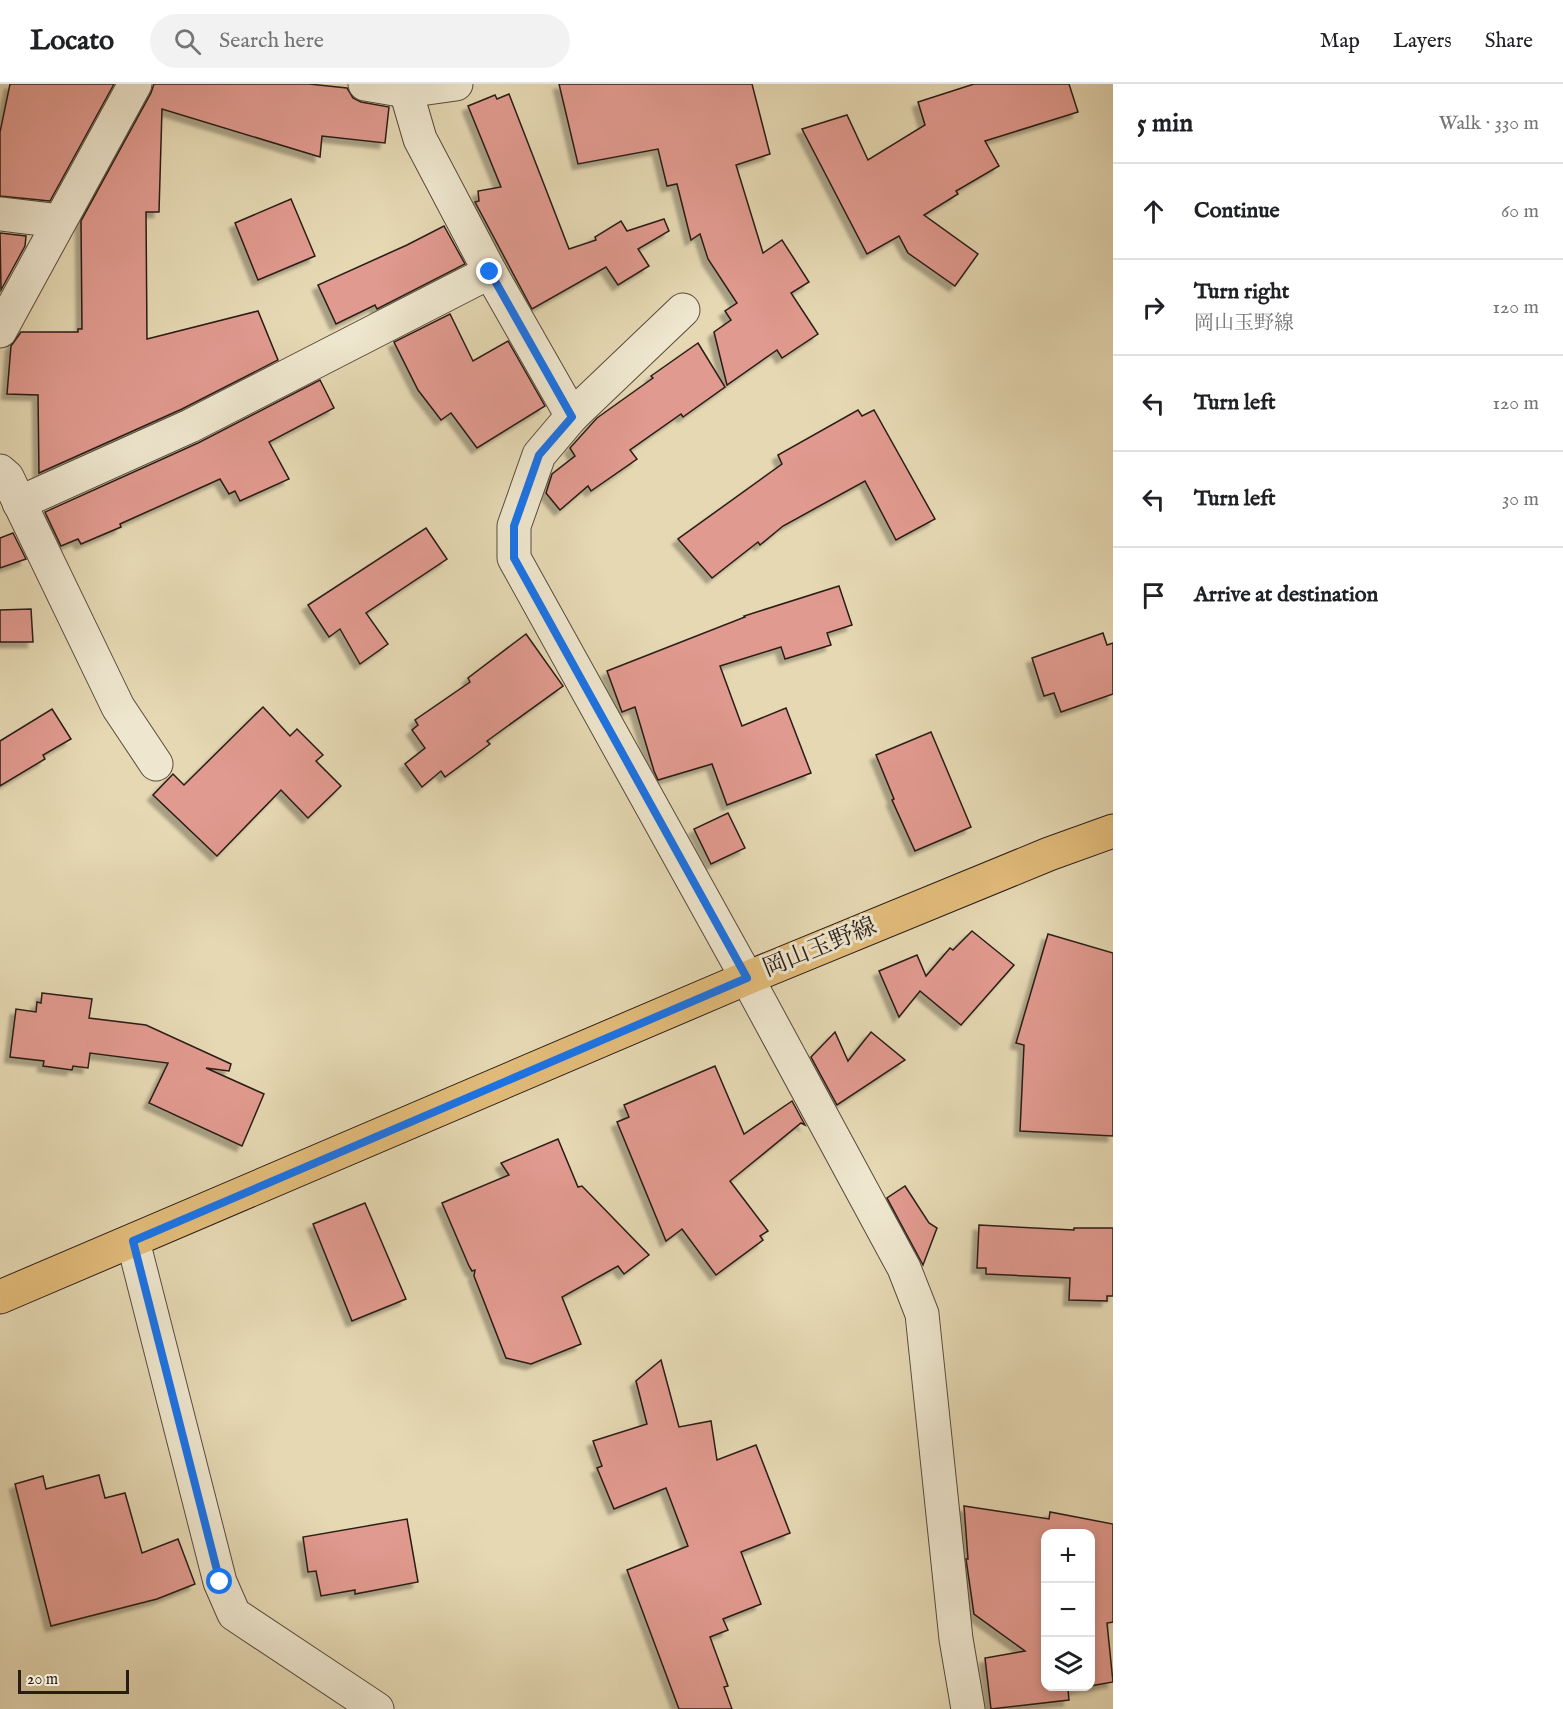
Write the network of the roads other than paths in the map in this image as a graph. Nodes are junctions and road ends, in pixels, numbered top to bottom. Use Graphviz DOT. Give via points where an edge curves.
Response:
graph roads {
  1 [pos="135,84"];
  2 [pos="365,84"];
  3 [pos="456,84"];
  4 [pos="406,91"];
  5 [pos="0,214"];
  6 [pos="59,221"];
  7 [pos="490,272"];
  8 [pos="683,310"];
  9 [pos="0,330"];
  10 [pos="572,417"];
  11 [pos="0,471"];
  12 [pos="19,503"];
  13 [pos="156,764"];
  14 [pos="1113,831"];
  15 [pos="747,978"];
  16 [pos="133,1241"];
  17 [pos="0,1298"];
  18 [pos="377,1709"];
  19 [pos="968,1709"];
  1 -- 6 [label="street"];
  2 -- 4 [label="street"];
  3 -- 4 [label="street"];
  4 -- 7 [label="street" via="420,138"];
  5 -- 6 [label="street"];
  6 -- 9 [label="street"];
  7 -- 10 [label="street"];
  7 -- 12 [label="street" via="190,426"];
  8 -- 10 [label="street"];
  10 -- 15 [label="street" via="539,455 514,526 514,558"];
  11 -- 12 [label="street"];
  12 -- 13 [label="street" via="118,707"];
  14 -- 15 [label="main road, 岡山玉野線"];
  15 -- 16 [label="main road, 岡山玉野線"];
  15 -- 19 [label="street" via="904,1268 922,1314 956,1640"];
  16 -- 17 [label="main road, 岡山玉野線"];
  16 -- 18 [label="street" via="220,1582 234,1614"];
}
